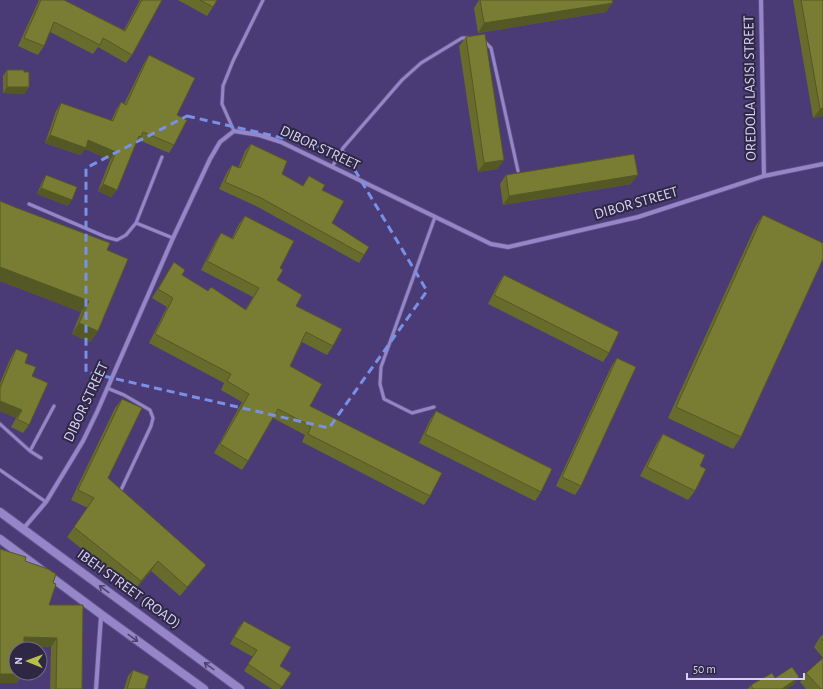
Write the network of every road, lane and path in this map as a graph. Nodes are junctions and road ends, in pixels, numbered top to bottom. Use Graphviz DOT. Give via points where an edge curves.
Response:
graph roads {
  1 [pos="263,0"];
  2 [pos="761,0"];
  3 [pos="475,38"];
  4 [pos="480,39"];
  5 [pos="234,132"];
  6 [pos="162,157"];
  7 [pos="823,164"];
  8 [pos="332,167"];
  9 [pos="518,171"];
  10 [pos="764,176"];
  11 [pos="29,204"];
  12 [pos="436,217"];
  13 [pos="136,223"];
  14 [pos="173,238"];
  15 [pos="107,388"];
  16 [pos="54,406"];
  17 [pos="434,407"];
  18 [pos="0,424"];
  19 [pos="30,451"];
  20 [pos="42,458"];
  21 [pos="0,470"];
  22 [pos="118,495"];
  23 [pos="46,502"];
  24 [pos="0,512"];
  25 [pos="23,529"];
  26 [pos="0,539"];
  27 [pos="102,615"];
  28 [pos="96,689"];
  29 [pos="204,689"];
  30 [pos="240,689"];
  1 -- 5 [label="lane" via="222,86 222,104"];
  2 -- 10 [label="street, OREDOLA LASISI STREET"];
  3 -- 8 [label="lane" via="462,38 421,63 402,80 343,148"];
  4 -- 9 [label="lane" via="491,48"];
  5 -- 8 [label="street, DIBOR STREET" via="259,135 281,142"];
  5 -- 14 [label="street, DIBOR STREET" via="220,142 210,159"];
  6 -- 13 [label="lane"];
  7 -- 10 [label="street, DIBOR STREET"];
  8 -- 12 [label="street, DIBOR STREET"];
  10 -- 12 [label="street, DIBOR STREET" via="638,217 508,247 491,244"];
  11 -- 13 [label="lane" via="117,240 126,235"];
  12 -- 17 [label="lane" via="381,367 380,384 384,399 412,413"];
  13 -- 14 [label="lane"];
  14 -- 15 [label="street, DIBOR STREET"];
  15 -- 22 [label="lane" via="150,410 153,418"];
  15 -- 23 [label="street, DIBOR STREET" via="83,441"];
  16 -- 19 [label="lane"];
  18 -- 19 [label="lane"];
  19 -- 20 [label="lane"];
  21 -- 23 [label="lane"];
  23 -- 25 [label="street, DIBOR STREET"];
  24 -- 25 [label="street, IBEH STREET (ROAD)"];
  30 -- 25 [label="street, IBEH STREET (ROAD), one-way"];
  26 -- 27 [label="street"];
  27 -- 28 [label="street"];
  27 -- 29 [label="street, one-way"];
}
